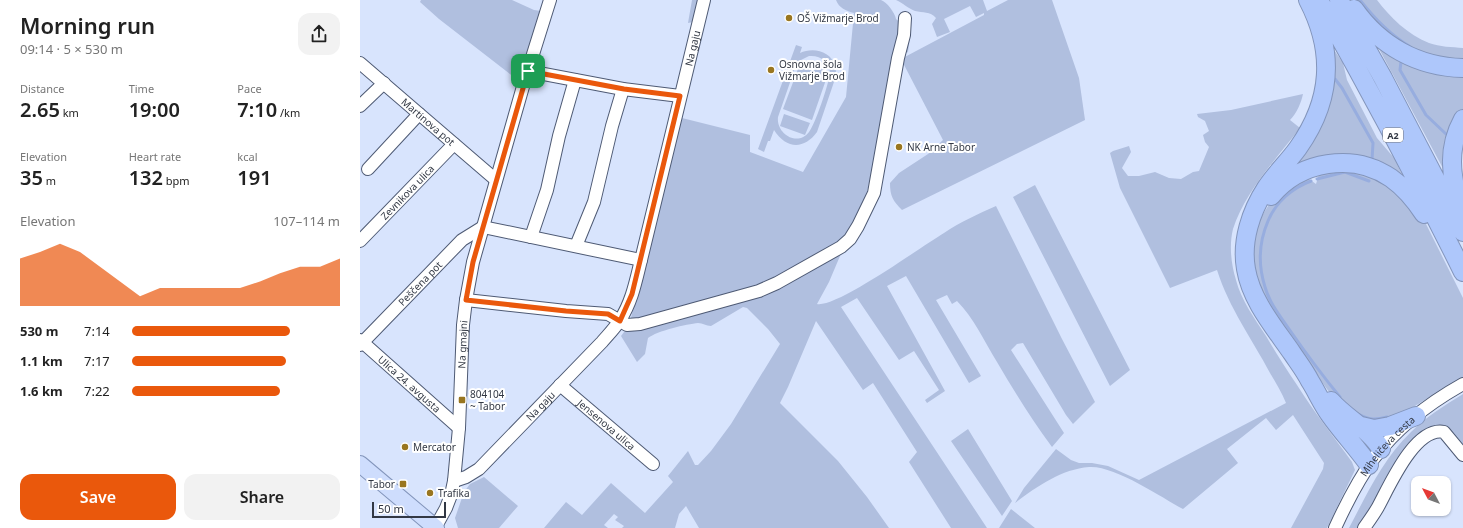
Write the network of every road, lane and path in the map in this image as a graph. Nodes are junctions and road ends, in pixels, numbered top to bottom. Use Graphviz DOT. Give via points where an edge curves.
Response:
graph roads {
  1 [pos="550,0"];
  2 [pos="704,0"];
  3 [pos="1308,0"];
  4 [pos="1318,0"];
  5 [pos="1339,0"];
  6 [pos="1349,0"];
  7 [pos="905,18"];
  8 [pos="360,63"];
  9 [pos="1463,68"];
  10 [pos="528,71"];
  11 [pos="575,80"];
  12 [pos="384,83"];
  13 [pos="624,89"];
  14 [pos="680,96"];
  15 [pos="360,106"];
  16 [pos="419,114"];
  17 [pos="1463,119"];
  18 [pos="454,144"];
  19 [pos="368,169"];
  20 [pos="496,180"];
  21 [pos="1463,211"];
  22 [pos="1251,220"];
  23 [pos="483,227"];
  24 [pos="1463,232"];
  25 [pos="531,237"];
  26 [pos="360,241"];
  27 [pos="576,246"];
  28 [pos="642,260"];
  29 [pos="1463,272"];
  30 [pos="1463,276"];
  31 [pos="466,300"];
  32 [pos="620,321"];
  33 [pos="361,342"];
  34 [pos="1310,381"];
  35 [pos="1463,384"];
  36 [pos="560,385"];
  37 [pos="1416,416"];
  38 [pos="1357,425"];
  39 [pos="459,428"];
  40 [pos="1381,449"];
  41 [pos="1463,455"];
  42 [pos="360,464"];
  43 [pos="653,464"];
  44 [pos="1369,465"];
  45 [pos="454,481"];
  46 [pos="436,528"];
  47 [pos="1334,528"];
  48 [pos="1364,528"];
  1 -- 10 [label="street, Na gmajni"];
  2 -- 14 [label="street, Na gaju"];
  3 -- 22 [label="highway" via="1320,25 1326,49 1327,72 1324,94 1309,131 1266,188"];
  4 -- 29 [label="highway, A2" via="1381,112"];
  5 -- 24 [label="highway, A2" via="1383,78"];
  6 -- 9 [label="highway" via="1369,29 1401,53 1424,63"];
  7 -- 32 [label="street" via="874,193 850,239 837,249 759,291 640,324 628,325"];
  8 -- 12 [label="street, Martinova pot"];
  10 -- 11 [label="street"];
  10 -- 20 [label="street, Na gmajni"];
  11 -- 13 [label="street"];
  11 -- 25 [label="street" via="547,190"];
  12 -- 15 [label="street"];
  12 -- 16 [label="street, Martinova pot"];
  13 -- 14 [label="street"];
  13 -- 27 [label="street" via="612,126 594,202"];
  14 -- 28 [label="street, Na gaju"];
  16 -- 18 [label="street, Martinova pot"];
  16 -- 19 [label="street"];
  17 -- 21 [label="highway" via="1456,134 1451,164 1456,194"];
  18 -- 20 [label="street, Martinova pot"];
  18 -- 26 [label="street, Zevnikova ulica"];
  20 -- 23 [label="street, Na gmajni"];
  22 -- 30 [label="highway" via="1273,193 1297,174 1329,164 1352,163 1364,166 1390,178 1408,192 1426,215 1446,255"];
  22 -- 34 [label="highway" via="1245,241 1245,260 1252,291"];
  23 -- 25 [label="street"];
  23 -- 31 [label="street, Na gmajni"];
  23 -- 33 [label="street, Peščena pot" via="462,240"];
  25 -- 27 [label="street"];
  27 -- 28 [label="street"];
  28 -- 32 [label="street, Na gaju" via="632,294"];
  31 -- 32 [label="street" via="608,314"];
  31 -- 39 [label="street, Na gmajni"];
  32 -- 36 [label="street, Na gaju"];
  33 -- 39 [label="street, Ulica 24. avgusta"];
  34 -- 38 [label="highway"];
  34 -- 44 [label="highway" via="1330,416"];
  35 -- 37 [label="street, Miheličeva cesta"];
  36 -- 43 [label="street, Jensenova ulica"];
  36 -- 45 [label="street, Na gaju" via="479,469"];
  37 -- 38 [label="highway" via="1390,426 1374,428"];
  37 -- 40 [label="street, Miheličeva cesta"];
  38 -- 40 [label="highway" via="1374,439"];
  39 -- 45 [label="street, Na gmajni"];
  40 -- 44 [label="street, Miheličeva cesta"];
  41 -- 48 [label="street, Miheličeva cesta" via="1444,432 1426,436 1403,461"];
  42 -- 46 [label="main road"];
  44 -- 47 [label="street, Miheličeva cesta"];
  45 -- 46 [label="street, Na gmajni" via="451,495"];
}
